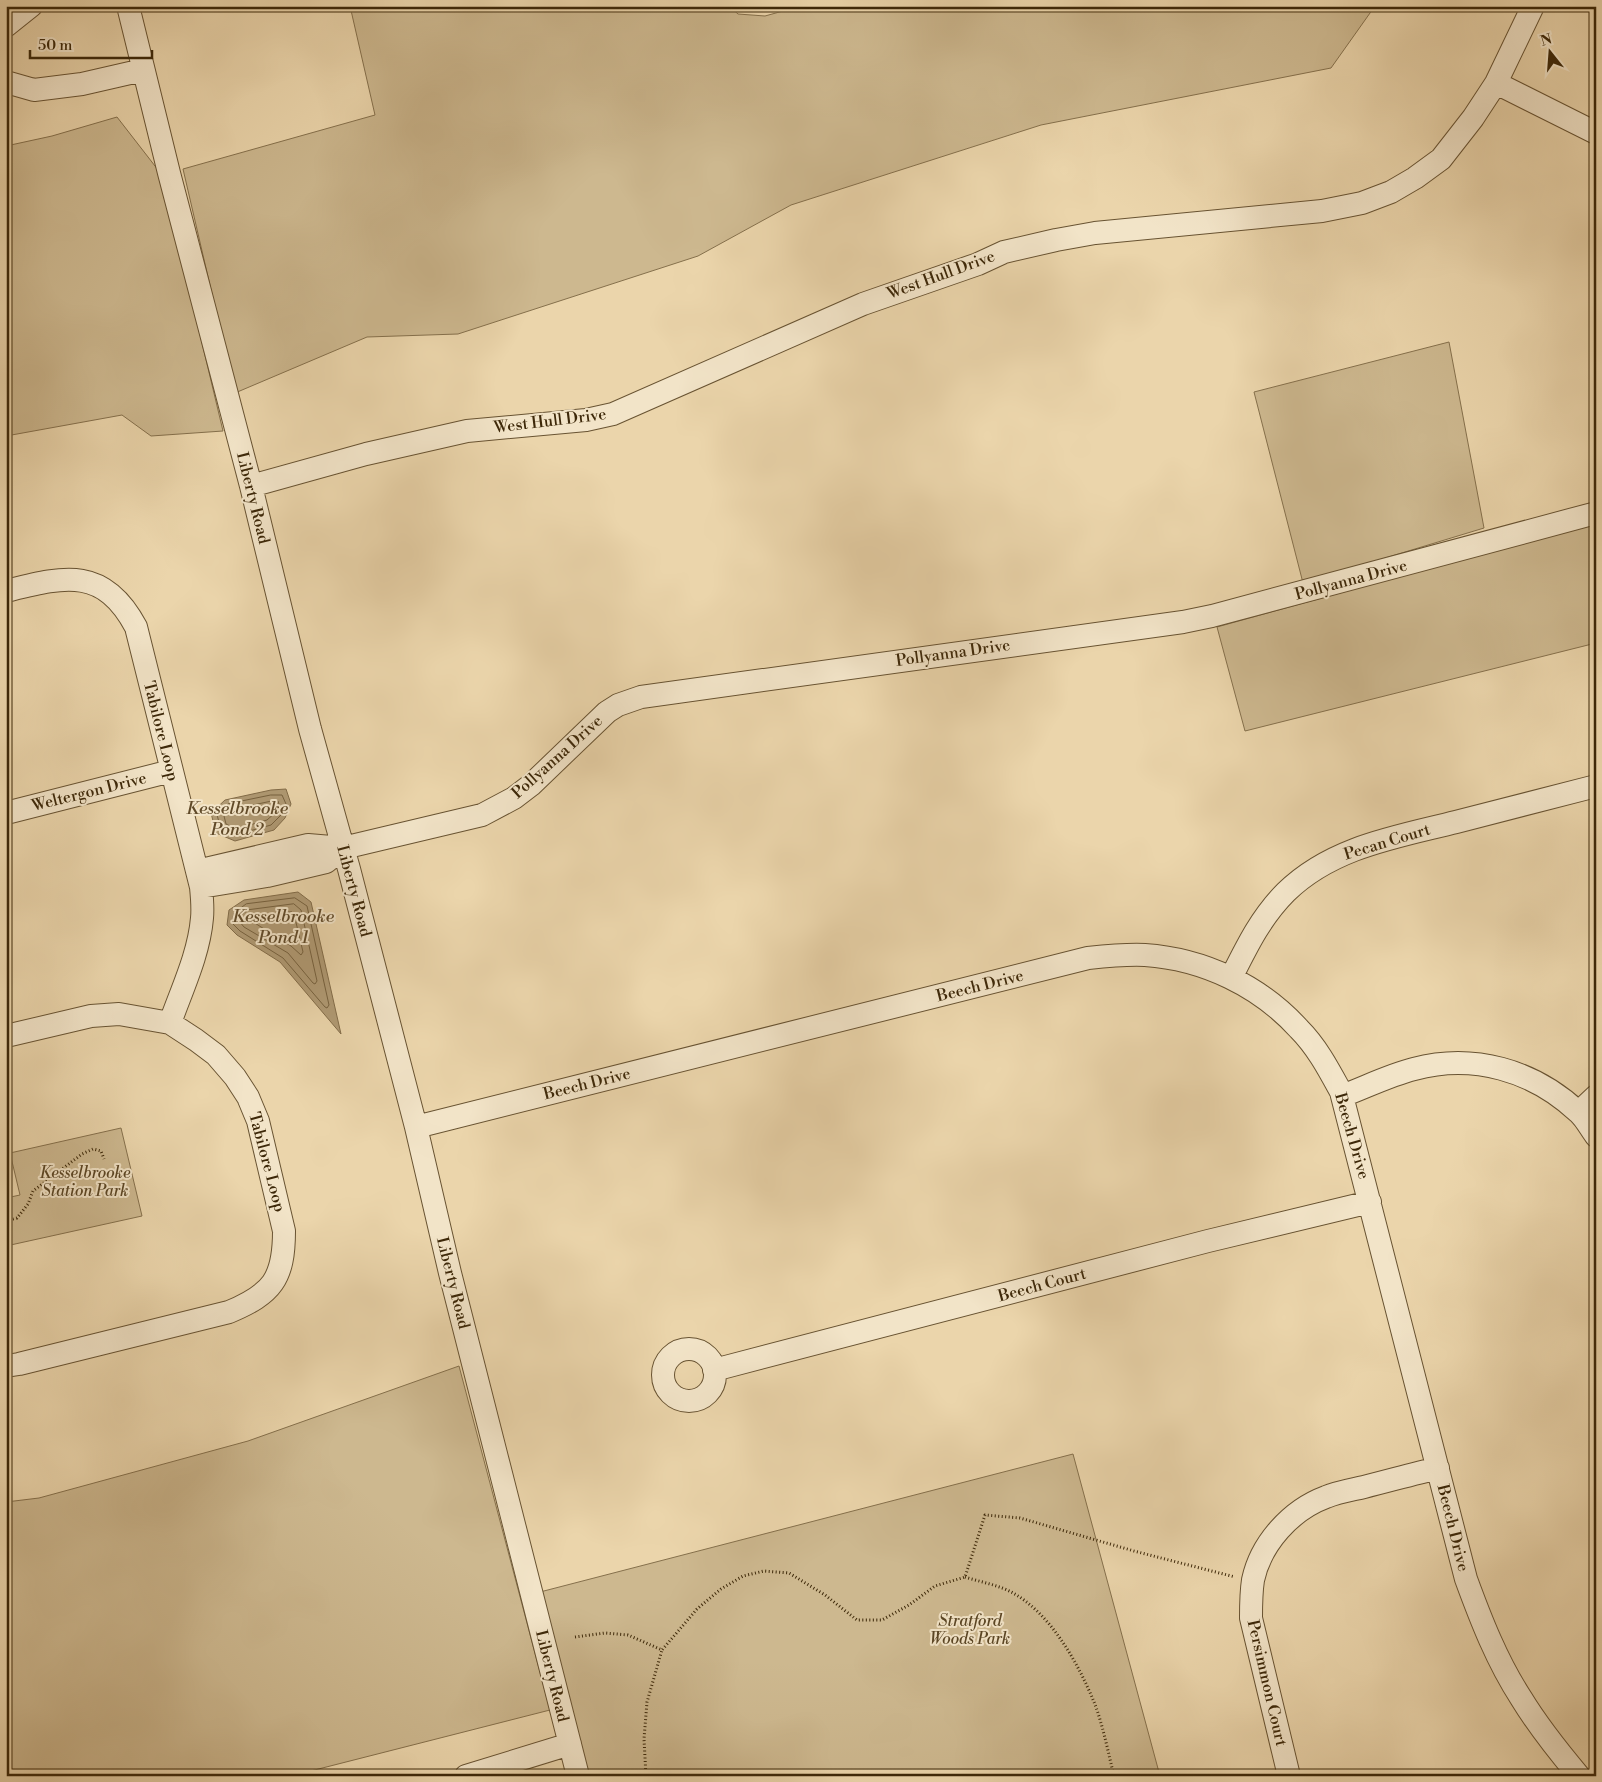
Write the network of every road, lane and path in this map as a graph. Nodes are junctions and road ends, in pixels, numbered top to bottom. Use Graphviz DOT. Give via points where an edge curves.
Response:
graph roads {
  1 [pos="31,6"];
  2 [pos="128,6"];
  3 [pos="1533,6"];
  4 [pos="6,26"];
  5 [pos="143,70"];
  6 [pos="6,82"];
  7 [pos="1496,82"];
  8 [pos="1596,133"];
  9 [pos="251,486"];
  10 [pos="1596,513"];
  11 [pos="6,591"];
  12 [pos="171,771"];
  13 [pos="1596,786"];
  14 [pos="6,813"];
  15 [pos="343,848"];
  16 [pos="199,879"];
  17 [pos="1231,978"];
  18 [pos="170,1023"];
  19 [pos="6,1036"];
  20 [pos="1342,1096"];
  21 [pos="1596,1096"];
  22 [pos="1578,1112"];
  23 [pos="416,1127"];
  24 [pos="1596,1136"];
  25 [pos="104,1159"];
  26 [pos="1370,1202"];
  27 [pos="6,1221"];
  28 [pos="6,1366"];
  29 [pos="714,1370"];
  30 [pos="1438,1468"];
  31 [pos="966,1577"];
  32 [pos="1236,1577"];
  33 [pos="575,1637"];
  34 [pos="662,1650"];
  35 [pos="570,1744"];
  36 [pos="468,1775"];
  37 [pos="578,1776"];
  38 [pos="646,1776"];
  39 [pos="1114,1776"];
  40 [pos="1289,1776"];
  41 [pos="1578,1776"];
  1 -- 4 [label="street"];
  2 -- 5 [label="street, Liberty Road"];
  3 -- 7 [label="street, West Hull Drive"];
  5 -- 6 [label="street" via="82,84 34,90"];
  5 -- 9 [label="street, Liberty Road"];
  7 -- 8 [label="street"];
  7 -- 9 [label="street, West Hull Drive" via="1473,118 1440,159 1391,192 1362,203 1095,233 1004,252 863,304 614,414 586,420 467,431 366,454"];
  9 -- 15 [label="street, Liberty Road" via="310,729"];
  10 -- 15 [label="street, Pollyanna Drive" via="1212,616 641,697 608,712 531,785 494,810"];
  11 -- 12 [label="street, Tabilore Loop" via="68,579 101,587 116,598 136,627"];
  12 -- 14 [label="street, Weltergon Drive"];
  12 -- 16 [label="street, Tabilore Loop"];
  13 -- 17 [label="street, Pecan Court" via="1374,843 1333,858 1287,891 1268,912"];
  15 -- 16 [label="street" via="326,862 267,876"];
  15 -- 23 [label="street, Liberty Road"];
  16 -- 18 [label="street, Tabilore Loop" via="203,917 200,933"];
  17 -- 20 [label="street, Beech Drive" via="1279,1008 1300,1029 1317,1051"];
  17 -- 23 [label="street, Beech Drive" via="1176,959 1118,955 1088,958"];
  18 -- 19 [label="street" via="119,1014 91,1016"];
  18 -- 28 [label="street, Tabilore Loop" via="216,1055 235,1077 258,1121 284,1231 284,1248 276,1277 252,1302 229,1312"];
  20 -- 22 [label="street" via="1413,1069 1463,1062 1515,1072 1540,1084"];
  20 -- 26 [label="street, Beech Drive"];
  21 -- 22 [label="street"];
  22 -- 24 [label="street"];
  23 -- 35 [label="street, Liberty Road" via="452,1283"];
  25 -- 27 [label="path" via="101,1151 94,1149 82,1154 33,1191 17,1218"];
  26 -- 29 [label="street, Beech Court"];
  26 -- 30 [label="street, Beech Drive"];
  30 -- 40 [label="street, Persimmon Court" via="1327,1496 1289,1520 1262,1556 1254,1578 1251,1618"];
  30 -- 41 [label="street, Beech Drive" via="1466,1579 1483,1625 1521,1698"];
  31 -- 32 [label="path" via="985,1515 1020,1518"];
  31 -- 34 [label="path" via="934,1586 882,1620 857,1620 789,1573 764,1572 743,1576 720,1589 697,1609"];
  31 -- 39 [label="path" via="1012,1593 1047,1622 1062,1642 1094,1703"];
  33 -- 34 [label="path" via="605,1633 628,1635"];
  34 -- 38 [label="path" via="647,1702"];
  35 -- 36 [label="street"];
  35 -- 37 [label="street, Liberty Road"];
}
